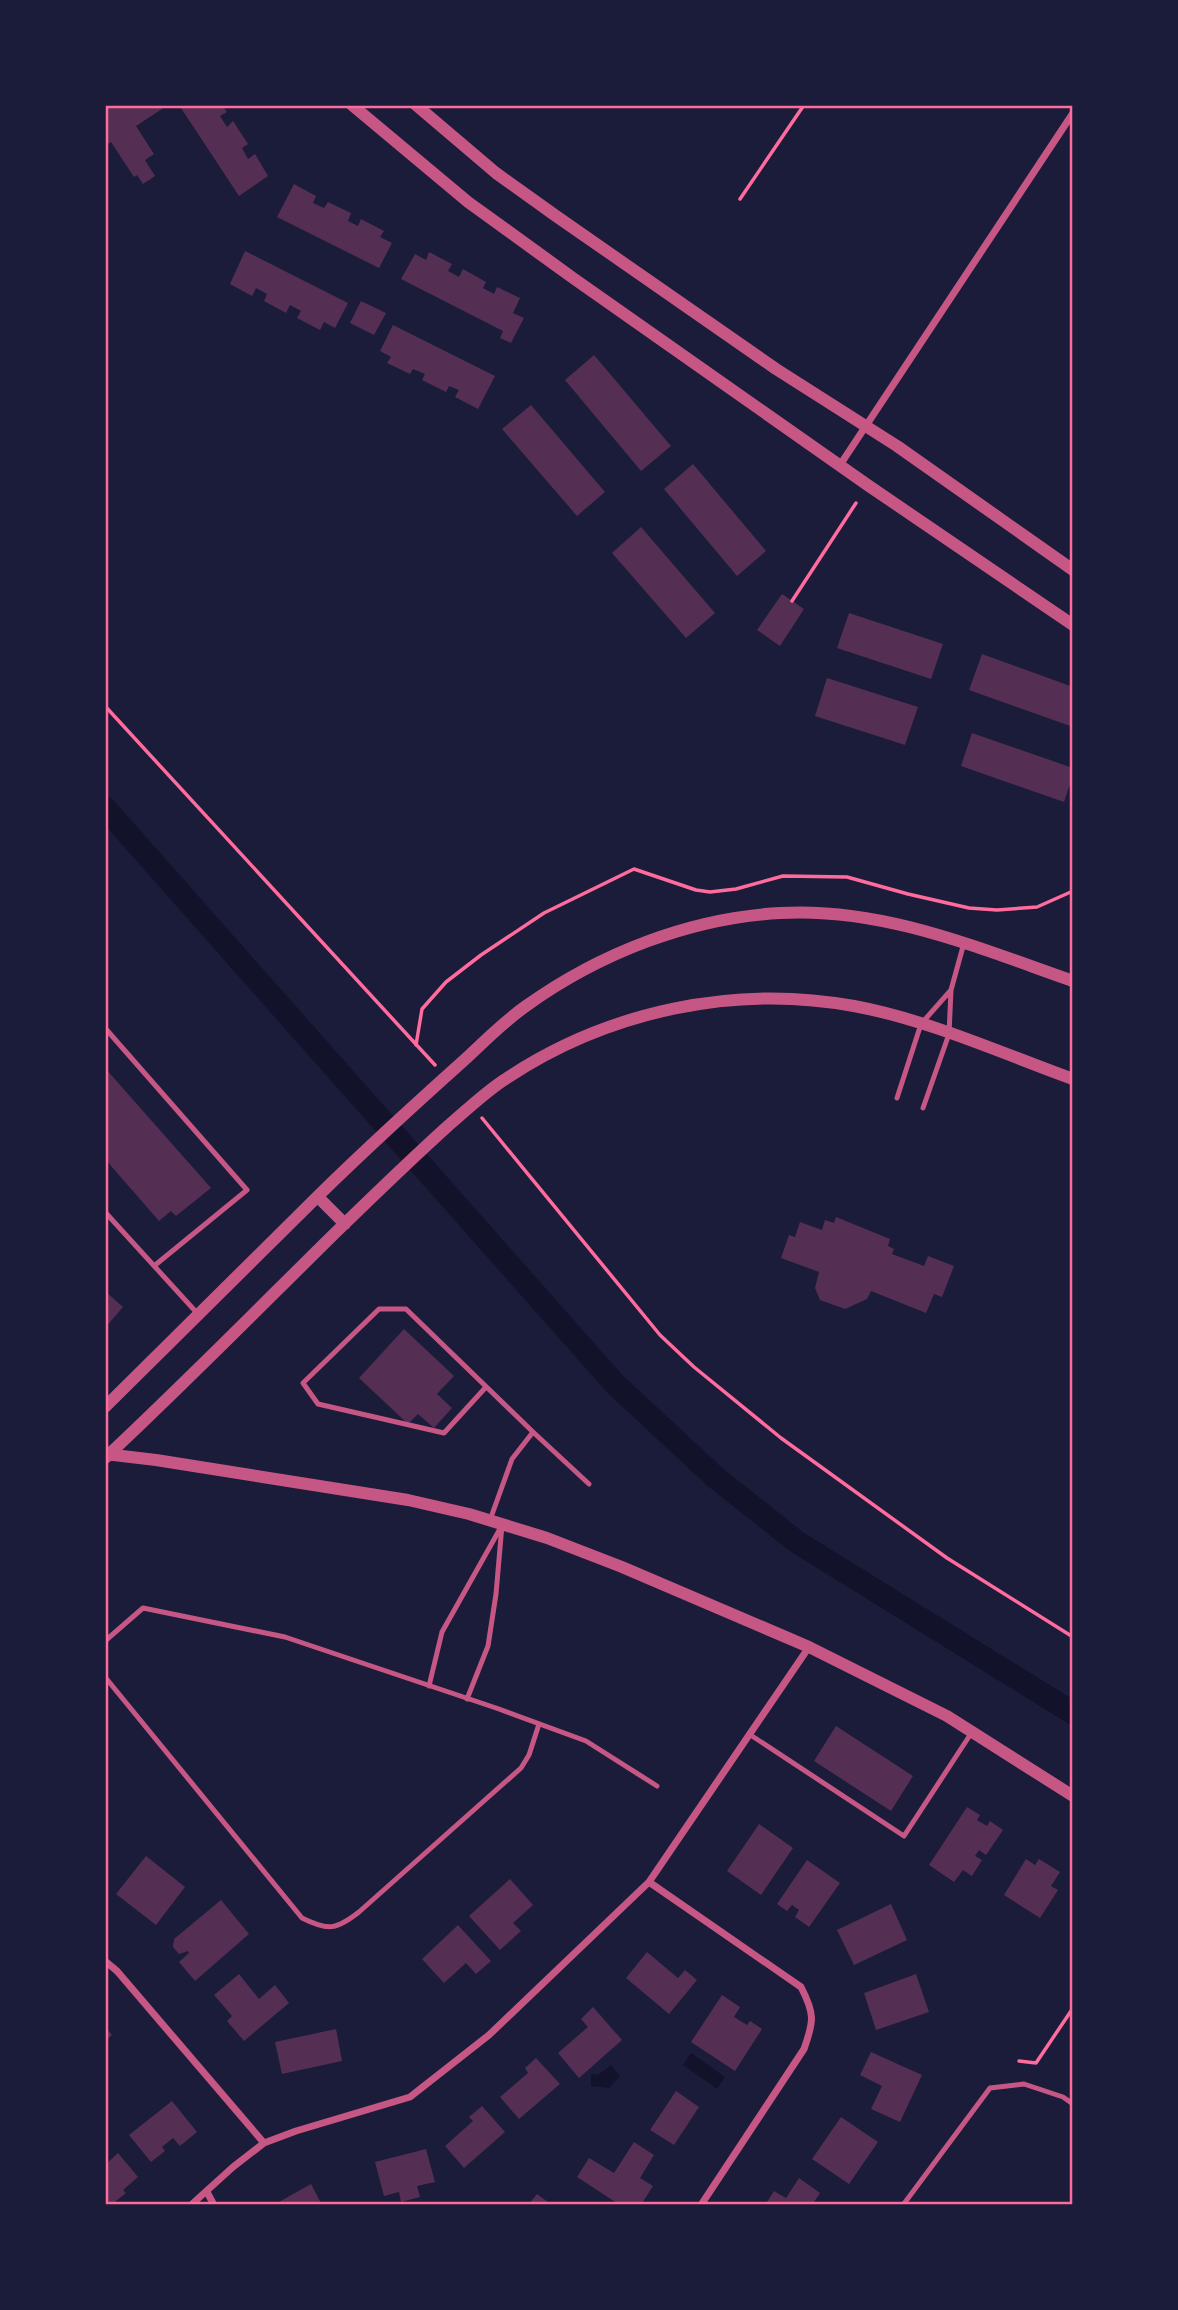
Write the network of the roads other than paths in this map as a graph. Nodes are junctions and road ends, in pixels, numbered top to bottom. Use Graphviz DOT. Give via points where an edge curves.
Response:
graph roads {
  1 [pos="352,105"];
  2 [pos="416,105"];
  3 [pos="1073,113"];
  4 [pos="866,426"];
  5 [pos="840,465"];
  6 [pos="1073,570"];
  7 [pos="1073,625"];
  8 [pos="964,943"];
  9 [pos="1073,981"];
  10 [pos="951,990"];
  11 [pos="921,1024"];
  12 [pos="105,1028"];
  13 [pos="949,1034"];
  14 [pos="1073,1079"];
  15 [pos="897,1098"];
  16 [pos="923,1108"];
  17 [pos="318,1197"];
  18 [pos="105,1212"];
  19 [pos="345,1224"];
  20 [pos="154,1266"];
  21 [pos="199,1315"];
  22 [pos="486,1387"];
  23 [pos="105,1408"];
  24 [pos="533,1432"];
  25 [pos="106,1456"];
  26 [pos="589,1483"];
  27 [pos="496,1522"];
  28 [pos="105,1641"];
  29 [pos="809,1647"];
  30 [pos="105,1676"];
  31 [pos="429,1686"];
  32 [pos="467,1699"];
  33 [pos="539,1724"];
  34 [pos="972,1732"];
  35 [pos="750,1734"];
  36 [pos="657,1786"];
  37 [pos="1073,1796"];
  38 [pos="649,1882"];
  39 [pos="105,1961"];
  40 [pos="1073,2104"];
  41 [pos="264,2143"];
  42 [pos="207,2192"];
  43 [pos="191,2205"];
  44 [pos="214,2205"];
  45 [pos="701,2205"];
  46 [pos="903,2205"];
  1 -- 5 [label="street" via="468,202"];
  2 -- 4 [label="street" via="496,173 556,216"];
  3 -- 4 [label="street"];
  4 -- 5 [label="street"];
  4 -- 6 [label="street"];
  5 -- 7 [label="street"];
  8 -- 9 [label="street"];
  8 -- 10 [label="lane"];
  8 -- 17 [label="street" via="897,923 820,913 780,913 664,935 593,965 526,1006"];
  10 -- 11 [label="lane"];
  10 -- 13 [label="lane"];
  11 -- 13 [label="street"];
  11 -- 15 [label="lane"];
  11 -- 19 [label="street" via="866,1009 775,999 684,1006 646,1014 573,1041 505,1079 433,1139"];
  12 -- 20 [label="lane" via="247,1190"];
  13 -- 14 [label="street"];
  13 -- 16 [label="lane"];
  17 -- 19 [label="street"];
  17 -- 21 [label="street"];
  18 -- 20 [label="lane"];
  19 -- 25 [label="street"];
  20 -- 21 [label="lane"];
  21 -- 23 [label="street"];
  22 -- 22 [label="lane" via="406,1309 379,1309 303,1383 318,1404 443,1433"];
  22 -- 24 [label="lane"];
  24 -- 26 [label="lane"];
  24 -- 27 [label="lane" via="512,1459"];
  25 -- 27 [label="street" via="408,1500"];
  27 -- 29 [label="street" via="622,1567"];
  27 -- 31 [label="lane" via="442,1632"];
  27 -- 32 [label="lane" via="496,1594 488,1646"];
  28 -- 31 [label="lane" via="143,1608 285,1637"];
  29 -- 34 [label="street"];
  29 -- 35 [label="street"];
  30 -- 33 [label="lane" via="302,1918 318,1926 345,1923 521,1768"];
  31 -- 32 [label="lane"];
  32 -- 33 [label="lane"];
  33 -- 36 [label="lane" via="586,1741"];
  34 -- 35 [label="lane" via="904,1836"];
  34 -- 37 [label="street"];
  35 -- 38 [label="street"];
  38 -- 41 [label="street" via="489,2035 410,2097"];
  38 -- 45 [label="street" via="801,1987 811,2006 812,2027 804,2049"];
  39 -- 41 [label="street"];
  40 -- 46 [label="lane" via="1024,2084 990,2088"];
  41 -- 42 [label="street"];
  42 -- 43 [label="street"];
  42 -- 44 [label="street"];
}
